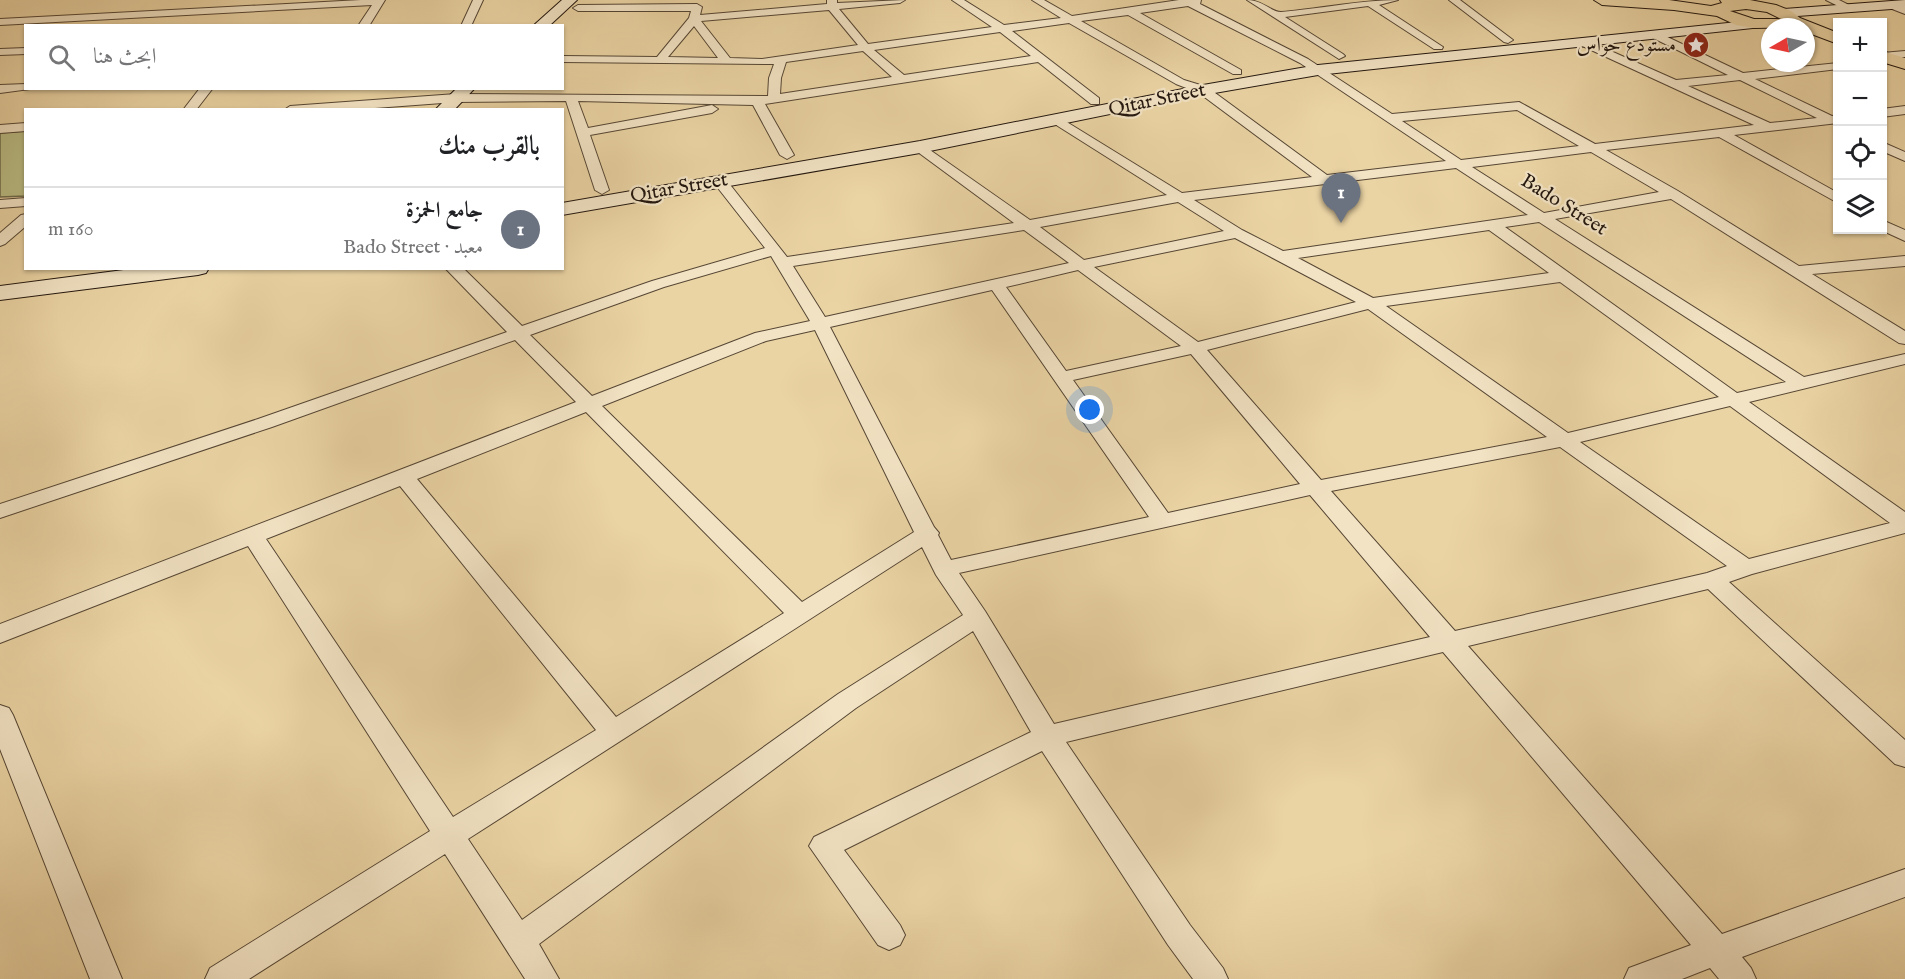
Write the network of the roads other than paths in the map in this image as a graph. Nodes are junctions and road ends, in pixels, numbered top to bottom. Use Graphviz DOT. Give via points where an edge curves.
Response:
graph roads {
  1 [pos="478,0"];
  2 [pos="900,0"];
  3 [pos="957,0"];
  4 [pos="1037,0"];
  5 [pos="1214,0"];
  6 [pos="1252,0"];
  7 [pos="1393,0"];
  8 [pos="1454,0"];
  9 [pos="1602,0"];
  10 [pos="1665,0"];
  11 [pos="1699,0"];
  12 [pos="1831,0"];
  13 [pos="379,1"];
  14 [pos="1187,2"];
  15 [pos="578,3"];
  16 [pos="280,4"];
  17 [pos="832,4"];
  18 [pos="1371,4"];
  19 [pos="1898,5"];
  20 [pos="89,6"];
  21 [pos="1850,8"];
  22 [pos="697,9"];
  23 [pos="1728,9"];
  24 [pos="1905,11"];
  25 [pos="1131,12"];
  26 [pos="172,13"];
  27 [pos="1278,15"];
  28 [pos="72,18"];
  29 [pos="1770,18"];
  30 [pos="1799,18"];
  31 [pos="1073,21"];
  32 [pos="0,22"];
  33 [pos="161,24"];
  34 [pos="364,24"];
  35 [pos="467,24"];
  36 [pos="543,24"];
  37 [pos="560,24"];
  38 [pos="1757,24"];
  39 [pos="1761,24"];
  40 [pos="1004,30"];
  41 [pos="1815,31"];
  42 [pos="1655,35"];
  43 [pos="1833,37"];
  44 [pos="1815,39"];
  45 [pos="1582,42"];
  46 [pos="1494,45"];
  47 [pos="1833,45"];
  48 [pos="1438,47"];
  49 [pos="866,48"];
  50 [pos="24,51"];
  51 [pos="0,52"];
  52 [pos="1905,54"];
  53 [pos="1340,56"];
  54 [pos="1887,56"];
  55 [pos="1887,57"];
  56 [pos="1042,58"];
  57 [pos="564,59"];
  58 [pos="660,60"];
  59 [pos="781,60"];
  60 [pos="726,61"];
  61 [pos="1905,64"];
  62 [pos="1311,65"];
  63 [pos="1887,66"];
  64 [pos="1833,67"];
  65 [pos="1237,72"];
  66 [pos="1905,73"];
  67 [pos="1741,76"];
  68 [pos="901,80"];
  69 [pos="1180,82"];
  70 [pos="1674,84"];
  71 [pos="24,87"];
  72 [pos="3,90"];
  73 [pos="205,90"];
  74 [pos="1203,90"];
  75 [pos="571,97"];
  76 [pos="467,99"];
  77 [pos="774,99"];
  78 [pos="757,101"];
  79 [pos="1095,101"];
  80 [pos="383,107"];
  81 [pos="191,108"];
  82 [pos="352,108"];
  83 [pos="1905,110"];
  84 [pos="1887,112"];
  85 [pos="1392,118"];
  86 [pos="1057,120"];
  87 [pos="1833,120"];
  88 [pos="1833,121"];
  89 [pos="24,127"];
  90 [pos="1769,127"];
  91 [pos="0,129"];
  92 [pos="582,133"];
  93 [pos="1721,133"];
  94 [pos="920,147"];
  95 [pos="1887,148"];
  96 [pos="1597,149"];
  97 [pos="787,155"];
  98 [pos="1905,157"];
  99 [pos="1460,165"];
  100 [pos="719,180"];
  101 [pos="1326,181"];
  102 [pos="602,190"];
  103 [pos="1673,194"];
  104 [pos="1833,195"];
  105 [pos="564,196"];
  106 [pos="1181,197"];
  107 [pos="24,202"];
  108 [pos="0,204"];
  109 [pos="564,209"];
  110 [pos="1544,217"];
  111 [pos="24,220"];
  112 [pos="1028,225"];
  113 [pos="1492,225"];
  114 [pos="1887,227"];
  115 [pos="1237,233"];
  116 [pos="1905,236"];
  117 [pos="0,241"];
  118 [pos="1282,256"];
  119 [pos="779,257"];
  120 [pos="1905,261"];
  121 [pos="1081,265"];
  122 [pos="156,270"];
  123 [pos="455,270"];
  124 [pos="1794,271"];
  125 [pos="71,274"];
  126 [pos="0,275"];
  127 [pos="1565,276"];
  128 [pos="996,284"];
  129 [pos="0,293"];
  130 [pos="1371,303"];
  131 [pos="821,325"];
  132 [pos="519,334"];
  133 [pos="1905,339"];
  134 [pos="1195,348"];
  135 [pos="1905,359"];
  136 [pos="1062,377"];
  137 [pos="1802,384"];
  138 [pos="1735,399"];
  139 [pos="591,404"];
  140 [pos="1563,440"];
  141 [pos="404,477"];
  142 [pos="1316,487"];
  143 [pos="0,511"];
  144 [pos="1163,521"];
  145 [pos="1905,524"];
  146 [pos="928,533"];
  147 [pos="253,536"];
  148 [pos="944,568"];
  149 [pos="1745,568"];
  150 [pos="1712,580"];
  151 [pos="800,614"];
  152 [pos="977,617"];
  153 [pos="0,634"];
  154 [pos="1450,642"];
  155 [pos="0,715"];
  156 [pos="614,733"];
  157 [pos="1047,736"];
  158 [pos="1905,756"];
  159 [pos="448,835"];
  160 [pos="1905,883"];
  161 [pos="889,935"];
  162 [pos="518,941"];
  163 [pos="1718,951"];
  164 [pos="106,979"];
  165 [pos="221,979"];
  166 [pos="543,979"];
  167 [pos="1212,979"];
  168 [pos="1640,979"];
  169 [pos="1740,979"];
  1 -- 35 [label="street"];
  2 -- 17 [label="street"];
  3 -- 40 [label="street"];
  4 -- 31 [label="street"];
  5 -- 14 [label="street"];
  6 -- 27 [label="street"];
  7 -- 18 [label="street"];
  8 -- 46 [label="street"];
  9 -- 23 [label="main road"];
  10 -- 23 [label="main road"];
  11 -- 23 [label="main road"];
  12 -- 21 [label="street"];
  13 -- 16 [label="street"];
  13 -- 34 [label="street"];
  14 -- 25 [label="street"];
  14 -- 62 [label="street, Bado Street"];
  15 -- 22 [label="street"];
  15 -- 36 [label="main road"];
  15 -- 37 [label="main road"];
  16 -- 26 [label="street"];
  17 -- 22 [label="street"];
  17 -- 49 [label="street"];
  18 -- 27 [label="street"];
  18 -- 48 [label="street"];
  19 -- 21 [label="main road"];
  19 -- 24 [label="street"];
  20 -- 28 [label="street"];
  21 -- 30 [label="main road"];
  22 -- 58 [label="street"];
  22 -- 60 [label="street"];
  23 -- 29 [label="main road"];
  23 -- 38 [label="main road"];
  23 -- 46 [label="main road, Qitar Street"];
  25 -- 31 [label="street"];
  25 -- 65 [label="street"];
  26 -- 28 [label="street"];
  26 -- 33 [label="street"];
  27 -- 53 [label="street"];
  28 -- 32 [label="street"];
  31 -- 40 [label="street"];
  31 -- 69 [label="street"];
  38 -- 39 [label="main road"];
  38 -- 42 [label="main road, Qitar Street"];
  40 -- 49 [label="street"];
  40 -- 56 [label="street"];
  41 -- 43 [label="main road"];
  42 -- 45 [label="main road, Qitar Street"];
  42 -- 67 [label="street"];
  44 -- 47 [label="main road"];
  45 -- 46 [label="main road, Qitar Street"];
  45 -- 70 [label="street"];
  46 -- 48 [label="main road, Qitar Street"];
  46 -- 62 [label="main road, Qitar Street"];
  48 -- 53 [label="main road, Qitar Street"];
  49 -- 59 [label="street"];
  49 -- 68 [label="street"];
  50 -- 51 [label="street"];
  52 -- 54 [label="street"];
  53 -- 62 [label="main road, Qitar Street"];
  55 -- 61 [label="main road"];
  56 -- 68 [label="street"];
  56 -- 79 [label="street"];
  57 -- 58 [label="street"];
  58 -- 60 [label="street"];
  59 -- 60 [label="street"];
  59 -- 77 [label="street"];
  62 -- 65 [label="main road, Qitar Street"];
  62 -- 74 [label="main road, Qitar Street"];
  62 -- 85 [label="street, Bado Street"];
  63 -- 66 [label="main road"];
  64 -- 67 [label="street"];
  65 -- 69 [label="main road, Qitar Street"];
  67 -- 70 [label="street"];
  67 -- 87 [label="street"];
  68 -- 77 [label="street"];
  69 -- 74 [label="street"];
  69 -- 79 [label="main road, Qitar Street"];
  70 -- 90 [label="street"];
  71 -- 72 [label="street"];
  73 -- 81 [label="street"];
  74 -- 86 [label="main road, Qitar Street"];
  74 -- 101 [label="street"];
  75 -- 76 [label="street"];
  75 -- 78 [label="street"];
  75 -- 92 [label="street"];
  76 -- 80 [label="street"];
  77 -- 78 [label="street"];
  78 -- 92 [label="street"];
  78 -- 97 [label="street"];
  79 -- 97 [label="main road, Qitar Street"];
  80 -- 82 [label="street"];
  83 -- 84 [label="street"];
  85 -- 96 [label="street" via="1519,106"];
  85 -- 99 [label="street, Bado Street"];
  86 -- 94 [label="main road, Qitar Street"];
  86 -- 106 [label="street"];
  88 -- 90 [label="street"];
  89 -- 91 [label="street"];
  90 -- 93 [label="street"];
  92 -- 102 [label="street"];
  93 -- 96 [label="street"];
  93 -- 104 [label="street"];
  94 -- 100 [label="main road, Qitar Street"];
  94 -- 112 [label="street"];
  95 -- 98 [label="street"];
  96 -- 99 [label="street"];
  96 -- 103 [label="street"];
  97 -- 102 [label="main road, Qitar Street"];
  99 -- 101 [label="street"];
  99 -- 110 [label="street, Bado Street"];
  100 -- 109 [label="main road, Qitar Street"];
  100 -- 119 [label="street"];
  101 -- 106 [label="street"];
  102 -- 105 [label="main road, Qitar Street"];
  103 -- 110 [label="street"];
  103 -- 124 [label="street"];
  106 -- 112 [label="street"];
  106 -- 115 [label="street"];
  107 -- 108 [label="street"];
  110 -- 113 [label="street"];
  110 -- 137 [label="street, Bado Street"];
  111 -- 117 [label="street"];
  112 -- 119 [label="street"];
  112 -- 121 [label="street"];
  113 -- 118 [label="street"];
  113 -- 127 [label="street"];
  114 -- 116 [label="street"];
  115 -- 118 [label="street"];
  115 -- 121 [label="street"];
  118 -- 130 [label="street"];
  119 -- 131 [label="street"];
  119 -- 132 [label="street" via="658,284"];
  120 -- 124 [label="street"];
  121 -- 128 [label="street"];
  121 -- 134 [label="street"];
  122 -- 125 [label="main road"];
  123 -- 132 [label="street"];
  124 -- 133 [label="street"];
  125 -- 126 [label="main road"];
  125 -- 129 [label="main road"];
  127 -- 130 [label="street"];
  127 -- 138 [label="street"];
  128 -- 131 [label="street"];
  128 -- 136 [label="street"];
  130 -- 134 [label="street"];
  130 -- 140 [label="street"];
  131 -- 139 [label="street" via="760,337"];
  131 -- 146 [label="street"];
  132 -- 139 [label="street"];
  132 -- 143 [label="street"];
  134 -- 136 [label="street"];
  134 -- 142 [label="street"];
  135 -- 137 [label="street"];
  136 -- 144 [label="street"];
  137 -- 138 [label="street"];
  138 -- 140 [label="street"];
  138 -- 145 [label="street"];
  139 -- 141 [label="street"];
  139 -- 151 [label="street"];
  140 -- 142 [label="street"];
  140 -- 149 [label="street"];
  141 -- 147 [label="street"];
  141 -- 156 [label="street"];
  142 -- 144 [label="street"];
  142 -- 154 [label="street"];
  144 -- 148 [label="street"];
  145 -- 149 [label="street"];
  146 -- 148 [label="street"];
  146 -- 151 [label="street"];
  147 -- 153 [label="street"];
  147 -- 159 [label="street"];
  148 -- 152 [label="street"];
  149 -- 150 [label="street"];
  150 -- 154 [label="street"];
  150 -- 158 [label="street"];
  151 -- 156 [label="street"];
  152 -- 157 [label="street"];
  152 -- 162 [label="street" via="847,701"];
  154 -- 157 [label="street"];
  154 -- 163 [label="street"];
  155 -- 164 [label="street"];
  156 -- 159 [label="street"];
  157 -- 161 [label="street" via="825,846"];
  157 -- 167 [label="street"];
  159 -- 162 [label="street"];
  159 -- 165 [label="street"];
  160 -- 163 [label="street"];
  162 -- 166 [label="street"];
  163 -- 168 [label="street"];
  163 -- 169 [label="street"];
}
